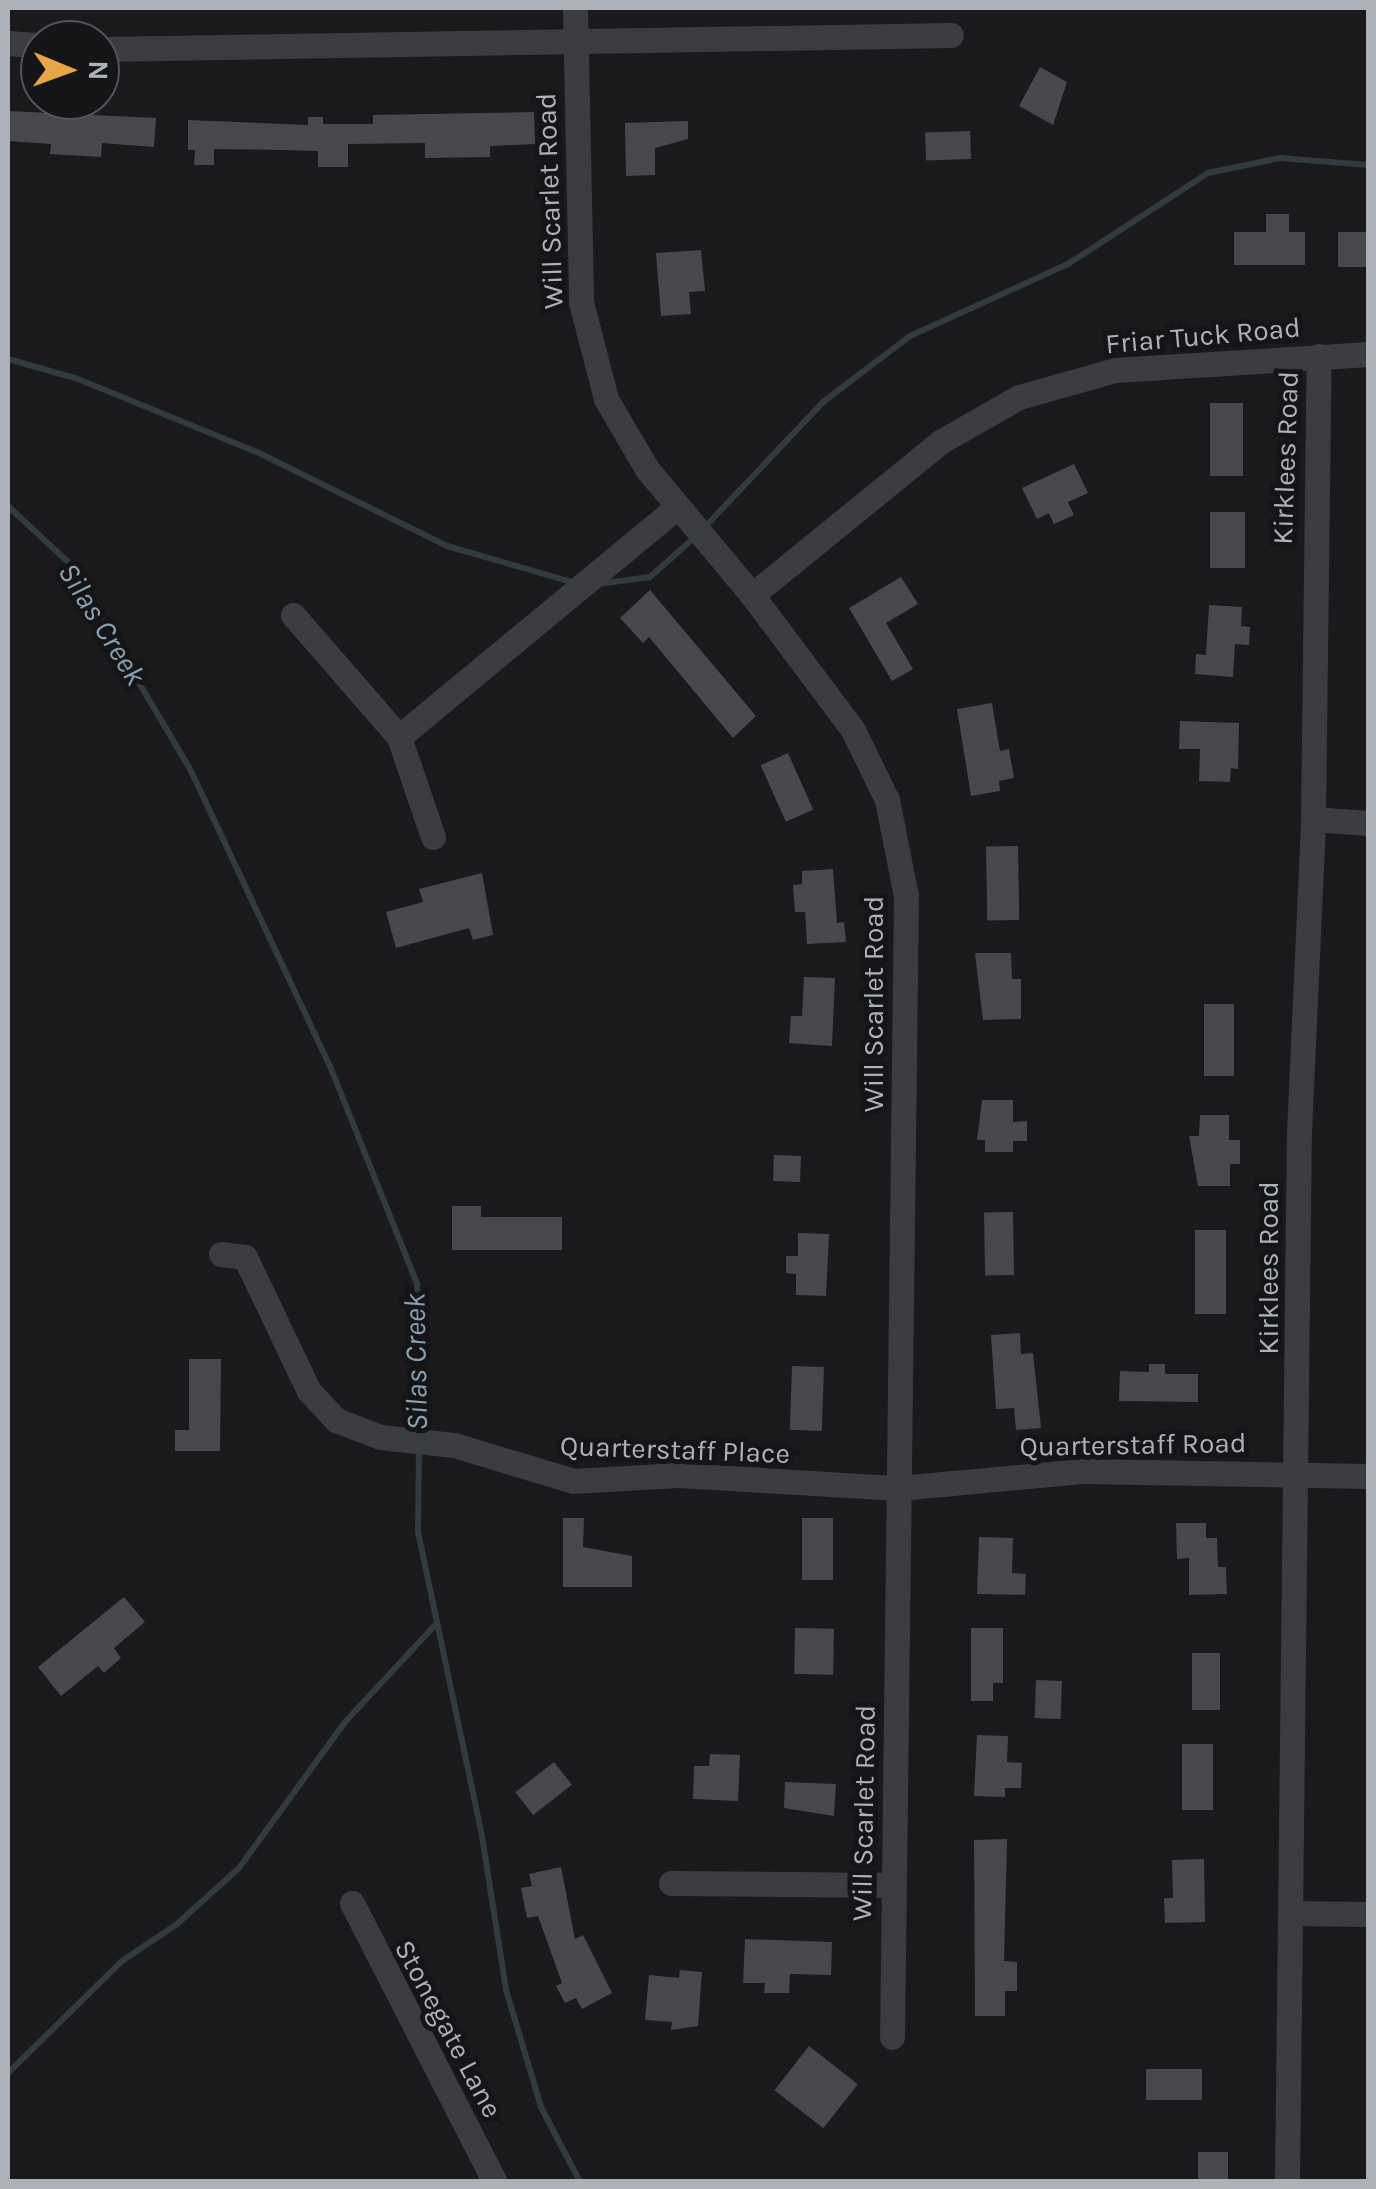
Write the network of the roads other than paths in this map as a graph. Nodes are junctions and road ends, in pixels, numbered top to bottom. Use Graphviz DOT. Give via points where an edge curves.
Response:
graph roads {
  1 [pos="575,8"];
  2 [pos="952,35"];
  3 [pos="575,43"];
  4 [pos="120,48"];
  5 [pos="1368,354"];
  6 [pos="1320,356"];
  7 [pos="676,507"];
  8 [pos="752,594"];
  9 [pos="293,616"];
  10 [pos="399,737"];
  11 [pos="1313,820"];
  12 [pos="1368,823"];
  13 [pos="433,837"];
  14 [pos="221,1254"];
  15 [pos="1300,1474"];
  16 [pos="1368,1476"];
  17 [pos="899,1488"];
  18 [pos="671,1884"];
  19 [pos="893,1886"];
  20 [pos="352,1903"];
  21 [pos="1292,1912"];
  22 [pos="1368,1914"];
  23 [pos="892,2036"];
  24 [pos="495,2182"];
  25 [pos="1288,2182"];
  1 -- 3 [label="street, Will Scarlet Road"];
  2 -- 3 [label="street"];
  3 -- 4 [label="street"];
  3 -- 7 [label="street, Will Scarlet Road" via="581,302 593,365 618,424"];
  5 -- 6 [label="street, Friar Tuck Road"];
  6 -- 8 [label="street, Friar Tuck Road" via="1115,370 1019,398 940,442"];
  6 -- 11 [label="street, Kirklees Road"];
  7 -- 8 [label="street, Will Scarlet Road"];
  7 -- 10 [label="street"];
  8 -- 17 [label="street, Will Scarlet Road" via="853,730 887,800 906,896"];
  9 -- 10 [label="street"];
  10 -- 13 [label="street"];
  11 -- 12 [label="street"];
  11 -- 15 [label="street, Kirklees Road" via="1299,1132"];
  14 -- 17 [label="street, Quarterstaff Place" via="245,1257 260,1279 310,1392 336,1420 380,1437 444,1444 573,1481 678,1476"];
  15 -- 16 [label="street, Quarterstaff Road"];
  15 -- 17 [label="street, Quarterstaff Road" via="1082,1471"];
  15 -- 21 [label="street, Kirklees Road"];
  17 -- 19 [label="street, Will Scarlet Road"];
  18 -- 19 [label="street"];
  19 -- 23 [label="street, Will Scarlet Road"];
  20 -- 24 [label="street, Stonegate Lane"];
  21 -- 22 [label="street"];
  21 -- 25 [label="street, Kirklees Road"];
}
